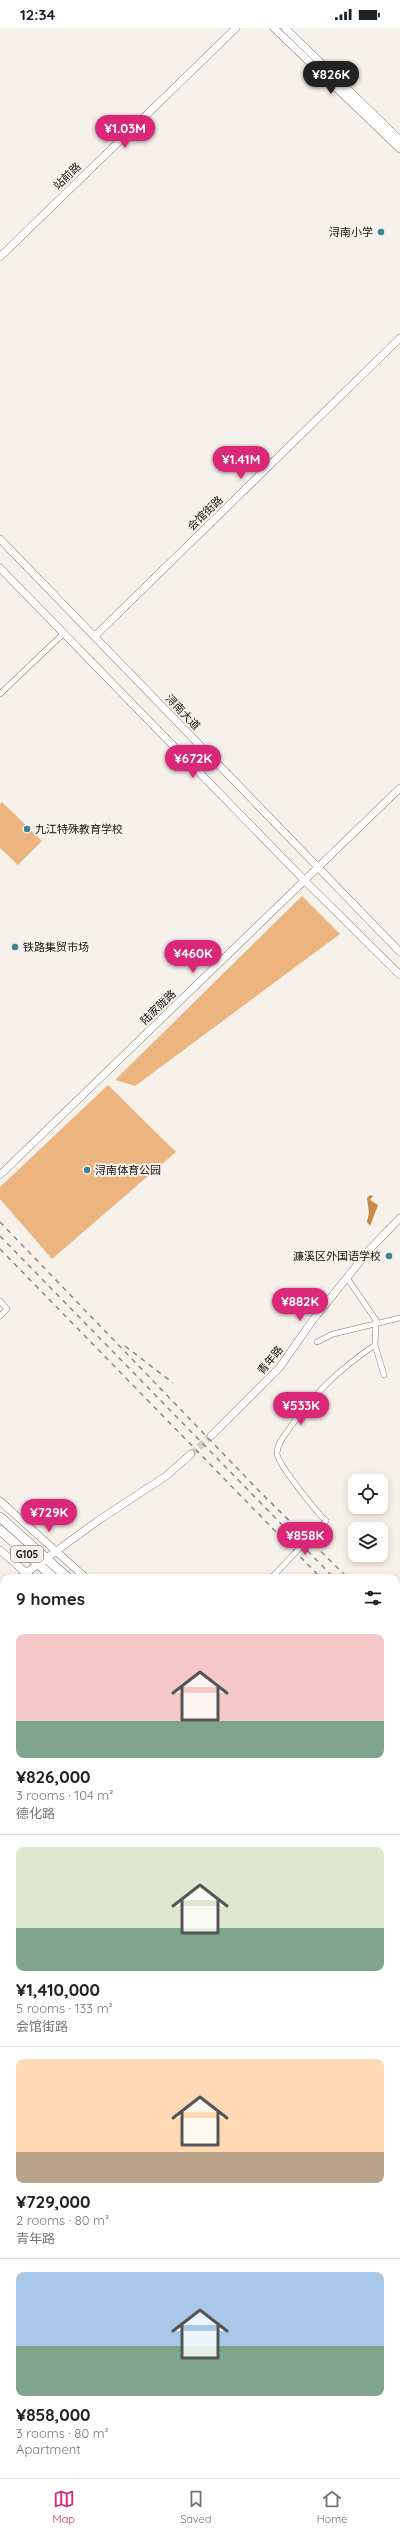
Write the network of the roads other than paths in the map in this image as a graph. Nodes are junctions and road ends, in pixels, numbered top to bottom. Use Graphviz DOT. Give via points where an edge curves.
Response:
graph roads {
  1 [pos="236,28"];
  2 [pos="274,28"];
  3 [pos="285,28"];
  4 [pos="400,140"];
  5 [pos="400,149"];
  6 [pos="0,257"];
  7 [pos="400,338"];
  8 [pos="0,539"];
  9 [pos="0,568"];
  10 [pos="64,633"];
  11 [pos="95,636"];
  12 [pos="0,694"];
  13 [pos="400,788"];
  14 [pos="319,869"];
  15 [pos="304,880"];
  16 [pos="400,952"];
  17 [pos="400,975"];
  18 [pos="0,1175"];
  19 [pos="400,1218"];
  20 [pos="347,1278"];
  21 [pos="0,1301"];
  22 [pos="0,1316"];
  23 [pos="400,1318"];
  24 [pos="376,1326"];
  25 [pos="317,1342"];
  26 [pos="375,1344"];
  27 [pos="384,1375"];
  28 [pos="211,1436"];
  29 [pos="191,1454"];
  30 [pos="0,1501"];
  31 [pos="0,1517"];
  32 [pos="0,1530"];
  33 [pos="0,1550"];
  34 [pos="56,1552"];
  35 [pos="46,1559"];
  36 [pos="38,1564"];
  37 [pos="28,1574"];
  38 [pos="30,1574"];
  39 [pos="49,1574"];
  40 [pos="63,1574"];
  41 [pos="81,1574"];
  42 [pos="275,1574"];
  1 -- 6 [label="main road, 站前路"];
  2 -- 5 [label="main road"];
  3 -- 4 [label="main road"];
  7 -- 11 [label="main road, 会馆街路"];
  8 -- 11 [label="main road, 浔南大道"];
  9 -- 10 [label="main road"];
  10 -- 12 [label="street"];
  10 -- 15 [label="main road"];
  11 -- 14 [label="main road, 浔南大道"];
  13 -- 14 [label="main road, 陆家陇路"];
  14 -- 15 [label="main road, 陆家陇路"];
  14 -- 16 [label="main road, 浔南大道"];
  15 -- 17 [label="main road"];
  15 -- 18 [label="main road, 陆家陇路"];
  19 -- 20 [label="main road, 青年路"];
  20 -- 24 [label="street" via="376,1320"];
  20 -- 28 [label="main road, 青年路" via="312,1321 280,1367"];
  21 -- 22 [label="street" via="7,1309"];
  23 -- 24 [label="street"];
  24 -- 25 [label="street" via="334,1334"];
  24 -- 26 [label="street"];
  26 -- 27 [label="street"];
  26 -- 42 [label="street, bridge" via="321,1387 278,1447 278,1458 313,1508 326,1521"];
  29 -- 34 [label="main road" via="166,1476"];
  30 -- 34 [label="main road"];
  31 -- 35 [label="highway, G105"];
  32 -- 36 [label="highway, G105"];
  33 -- 37 [label="main road"];
  34 -- 35 [label="main road"];
  34 -- 41 [label="main road"];
  35 -- 36 [label="main road"];
  35 -- 40 [label="highway, G105"];
  36 -- 38 [label="main road"];
  36 -- 39 [label="highway, G105"];
}
